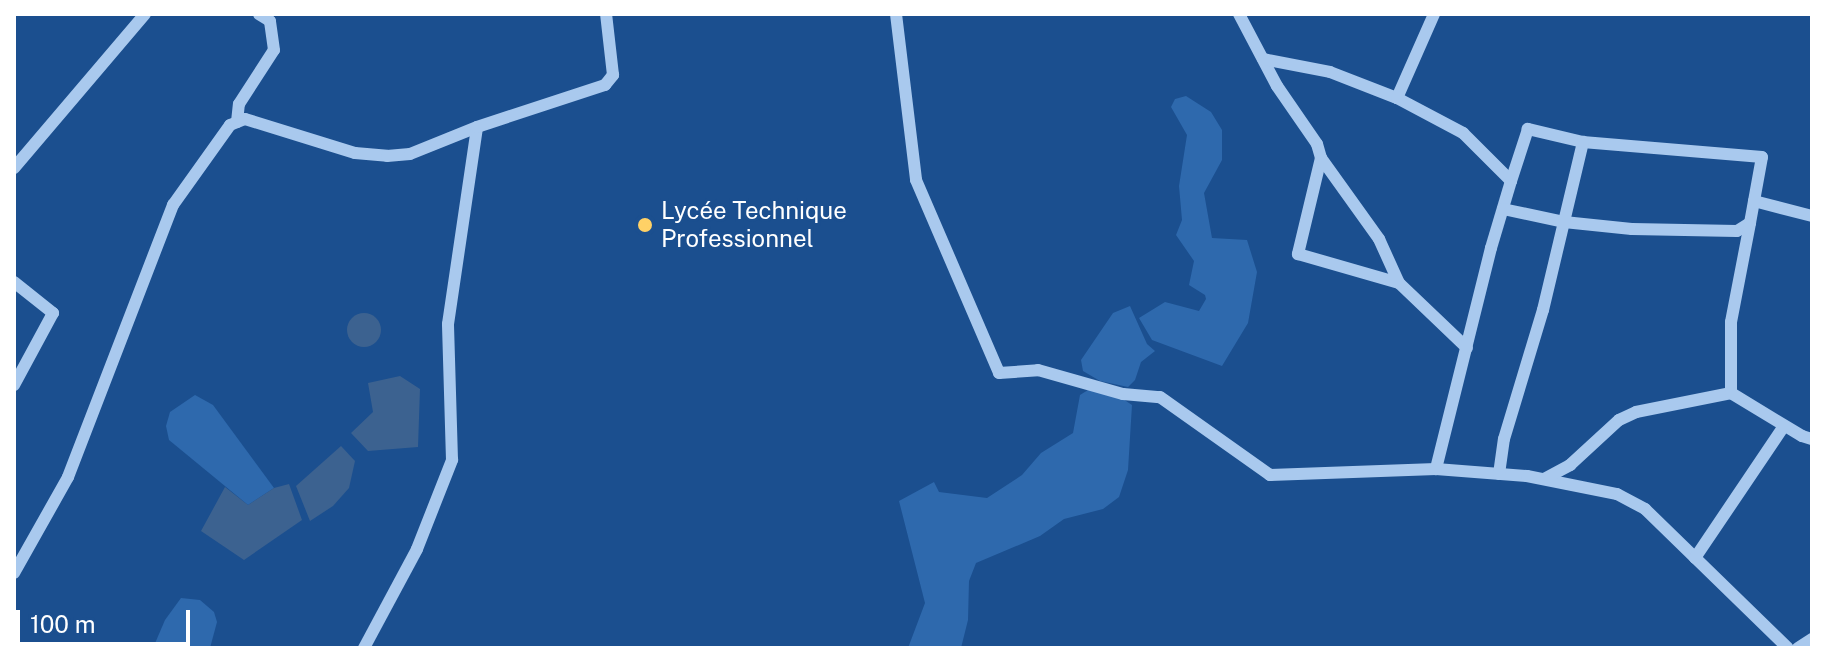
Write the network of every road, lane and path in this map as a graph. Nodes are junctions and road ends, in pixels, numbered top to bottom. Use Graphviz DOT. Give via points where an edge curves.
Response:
graph roads {
  1 [pos="145,14"];
  2 [pos="259,14"];
  3 [pos="606,14"];
  4 [pos="896,14"];
  5 [pos="1239,14"];
  6 [pos="1434,14"];
  7 [pos="1263,59"];
  8 [pos="1397,98"];
  9 [pos="237,122"];
  10 [pos="477,127"];
  11 [pos="1583,142"];
  12 [pos="1321,158"];
  13 [pos="14,168"];
  14 [pos="1511,181"];
  15 [pos="1754,201"];
  16 [pos="1503,209"];
  17 [pos="1812,216"];
  18 [pos="1564,222"];
  19 [pos="1750,223"];
  20 [pos="14,282"];
  21 [pos="1399,283"];
  22 [pos="1467,348"];
  23 [pos="14,385"];
  24 [pos="1731,393"];
  25 [pos="1784,426"];
  26 [pos="1812,439"];
  27 [pos="1436,469"];
  28 [pos="1499,474"];
  29 [pos="1544,479"];
  30 [pos="1695,558"];
  31 [pos="14,573"];
  32 [pos="1812,639"];
  33 [pos="367,647"];
  34 [pos="1788,648"];
  35 [pos="1798,648"];
  1 -- 13 [label="street"];
  2 -- 9 [label="street" via="270,21 274,50 239,104"];
  3 -- 10 [label="street" via="613,75 605,85"];
  4 -- 27 [label="street" via="916,180 999,373 1038,370 1123,394 1160,397 1270,475"];
  5 -- 7 [label="street"];
  6 -- 8 [label="street"];
  7 -- 8 [label="street" via="1330,72"];
  7 -- 12 [label="street"];
  8 -- 14 [label="street" via="1463,133"];
  9 -- 10 [label="street" via="245,119 355,153 387,156 410,154"];
  9 -- 31 [label="street" via="173,205 68,477"];
  10 -- 33 [label="street" via="448,324 452,460 417,549"];
  11 -- 14 [label="street" via="1528,129"];
  11 -- 15 [label="street" via="1762,157"];
  11 -- 18 [label="street"];
  12 -- 21 [label="street" via="1379,239"];
  12 -- 21 [label="street" via="1298,254"];
  14 -- 16 [label="street"];
  15 -- 17 [label="street"];
  15 -- 19 [label="street"];
  16 -- 18 [label="street"];
  16 -- 22 [label="street"];
  18 -- 19 [label="street" via="1717,233"];
  18 -- 28 [label="street"];
  19 -- 24 [label="street" via="1731,322"];
  20 -- 23 [label="street" via="53,313"];
  21 -- 22 [label="street"];
  22 -- 27 [label="street"];
  24 -- 25 [label="street"];
  24 -- 29 [label="street" via="1636,412"];
  25 -- 26 [label="street"];
  25 -- 30 [label="street"];
  27 -- 28 [label="street"];
  28 -- 29 [label="street"];
  29 -- 30 [label="street" via="1617,494 1645,509"];
  30 -- 34 [label="street"];
  32 -- 35 [label="street"];
}
